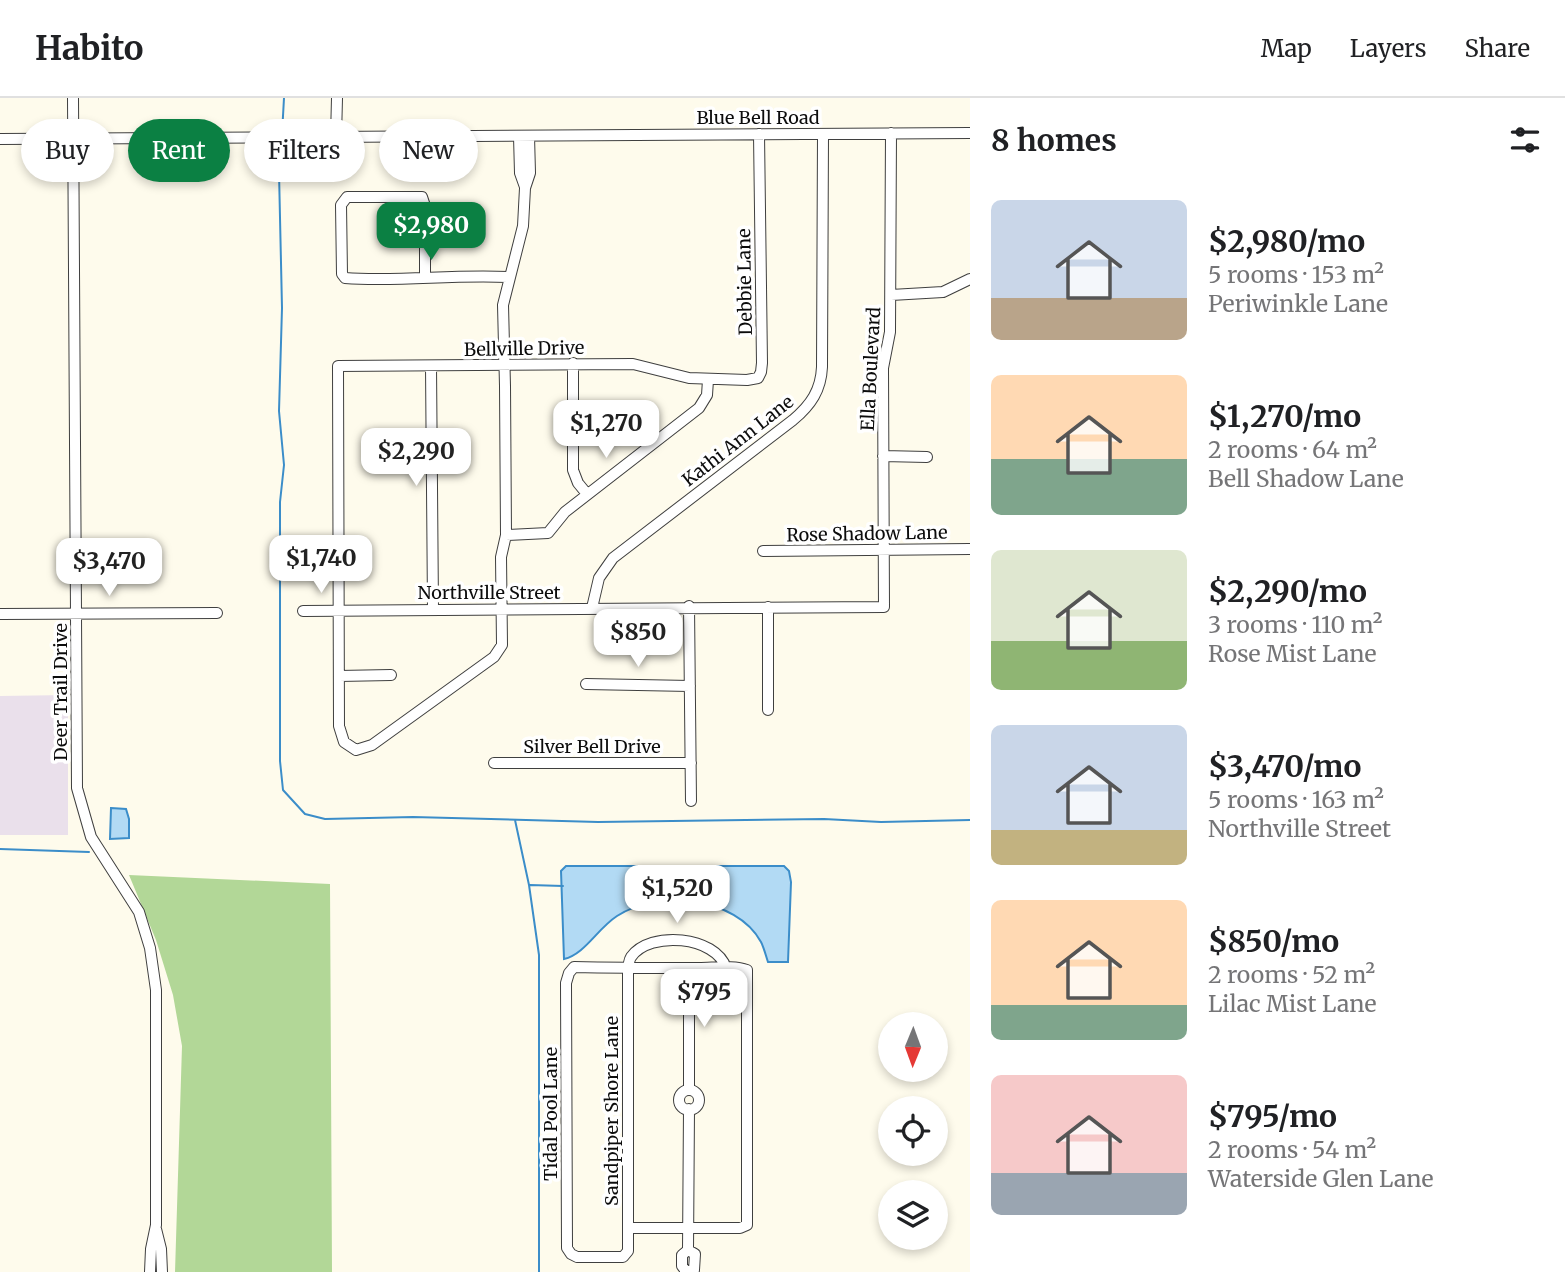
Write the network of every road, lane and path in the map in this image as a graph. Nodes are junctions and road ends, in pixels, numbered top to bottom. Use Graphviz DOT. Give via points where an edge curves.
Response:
graph roads {
  1 [pos="73,98"];
  2 [pos="337,98"];
  3 [pos="74,119"];
  4 [pos="336,119"];
  5 [pos="891,133"];
  6 [pos="970,133"];
  7 [pos="759,134"];
  8 [pos="823,134"];
  9 [pos="524,136"];
  10 [pos="365,137"];
  11 [pos="114,138"];
  12 [pos="244,138"];
  13 [pos="0,139"];
  14 [pos="21,139"];
  15 [pos="74,182"];
  16 [pos="508,277"];
  17 [pos="425,278"];
  18 [pos="970,279"];
  19 [pos="891,295"];
  20 [pos="573,363"];
  21 [pos="504,364"];
  22 [pos="431,366"];
  23 [pos="708,380"];
  24 [pos="883,456"];
  25 [pos="927,457"];
  26 [pos="587,494"];
  27 [pos="506,535"];
  28 [pos="970,549"];
  29 [pos="883,550"];
  30 [pos="763,551"];
  31 [pos="689,606"];
  32 [pos="768,607"];
  33 [pos="884,607"];
  34 [pos="593,608"];
  35 [pos="433,609"];
  36 [pos="502,609"];
  37 [pos="339,610"];
  38 [pos="303,611"];
  39 [pos="76,613"];
  40 [pos="217,613"];
  41 [pos="0,614"];
  42 [pos="391,675"];
  43 [pos="339,676"];
  44 [pos="586,684"];
  45 [pos="690,686"];
  46 [pos="768,710"];
  47 [pos="494,763"];
  48 [pos="691,763"];
  49 [pos="691,801"];
  50 [pos="628,967"];
  51 [pos="689,968"];
  52 [pos="726,968"];
  53 [pos="156,1225"];
  54 [pos="628,1228"];
  55 [pos="689,1228"];
  56 [pos="626,1254"];
  57 [pos="685,1271"];
  58 [pos="150,1272"];
  59 [pos="162,1272"];
  1 -- 3 [label="street, Deer Trail Drive"];
  2 -- 4 [label="street"];
  5 -- 6 [label="street, Blue Bell Road"];
  5 -- 8 [label="street, Blue Bell Road"];
  5 -- 19 [label="street, Ella Boulevard"];
  7 -- 8 [label="street, Blue Bell Road"];
  7 -- 9 [label="street, Blue Bell Road"];
  7 -- 23 [label="street, Debbie Lane" via="761,372 753,380"];
  8 -- 34 [label="street, Kathi Ann Lane" via="822,367 817,393 793,421 613,558 599,578"];
  9 -- 10 [label="street, Blue Bell Road"];
  9 -- 16 [label="street" via="520,173 525,188 523,226"];
  11 -- 12 [label="street, Blue Bell Road"];
  13 -- 14 [label="street, Blue Bell Road"];
  15 -- 39 [label="street, Deer Trail Drive"];
  16 -- 17 [label="street"];
  16 -- 21 [label="street" via="503,305"];
  17 -- 17 [label="street" via="345,278 341,205 348,197 422,197"];
  18 -- 19 [label="street" via="943,292"];
  19 -- 24 [label="street, Ella Boulevard"];
  20 -- 21 [label="street, Bellville Drive"];
  20 -- 23 [label="street, Bellville Drive" via="633,364"];
  20 -- 26 [label="street" via="573,470"];
  21 -- 22 [label="street, Bellville Drive"];
  21 -- 27 [label="street"];
  22 -- 35 [label="street"];
  22 -- 37 [label="street, Bellville Drive" via="338,366"];
  23 -- 26 [label="street" via="707,395 699,408"];
  24 -- 25 [label="street"];
  24 -- 29 [label="street, Ella Boulevard"];
  26 -- 27 [label="street" via="548,533"];
  27 -- 36 [label="street" via="501,557"];
  28 -- 29 [label="street, Rose Shadow Lane"];
  29 -- 30 [label="street, Rose Shadow Lane"];
  29 -- 33 [label="street, Ella Boulevard"];
  31 -- 32 [label="street, Northville Street"];
  31 -- 34 [label="street, Northville Street"];
  31 -- 45 [label="street"];
  32 -- 33 [label="street, Northville Street"];
  32 -- 46 [label="street"];
  34 -- 36 [label="street, Northville Street"];
  35 -- 36 [label="street, Northville Street"];
  35 -- 37 [label="street, Northville Street"];
  36 -- 43 [label="street" via="502,645 494,657 364,749 356,750 344,742"];
  37 -- 38 [label="street, Northville Street"];
  37 -- 43 [label="street"];
  39 -- 40 [label="street"];
  39 -- 41 [label="street"];
  39 -- 53 [label="street, Deer Trail Drive" via="77,788 91,837 139,912 152,957 156,990"];
  42 -- 43 [label="street"];
  44 -- 45 [label="street"];
  45 -- 48 [label="street"];
  47 -- 48 [label="street, Silver Bell Drive"];
  48 -- 49 [label="street"];
  50 -- 51 [label="street"];
  50 -- 52 [label="street" via="631,957 646,946 674,940 705,947 723,960"];
  50 -- 54 [label="street, Sandpiper Shore Lane"];
  50 -- 56 [label="street, Tidal Pool Lane" via="574,967 566,983 567,1248 577,1257"];
  51 -- 52 [label="street"];
  51 -- 55 [label="street" via="689,1090 679,1101 689,1110"];
  52 -- 55 [label="street" via="747,970 748,1219 740,1228"];
  53 -- 58 [label="street, Deer Trail Drive"];
  53 -- 59 [label="street, Deer Trail Drive"];
  54 -- 55 [label="street"];
  54 -- 56 [label="street, Sandpiper Shore Lane"];
  55 -- 57 [label="street" via="688,1250 682,1255"];
}
